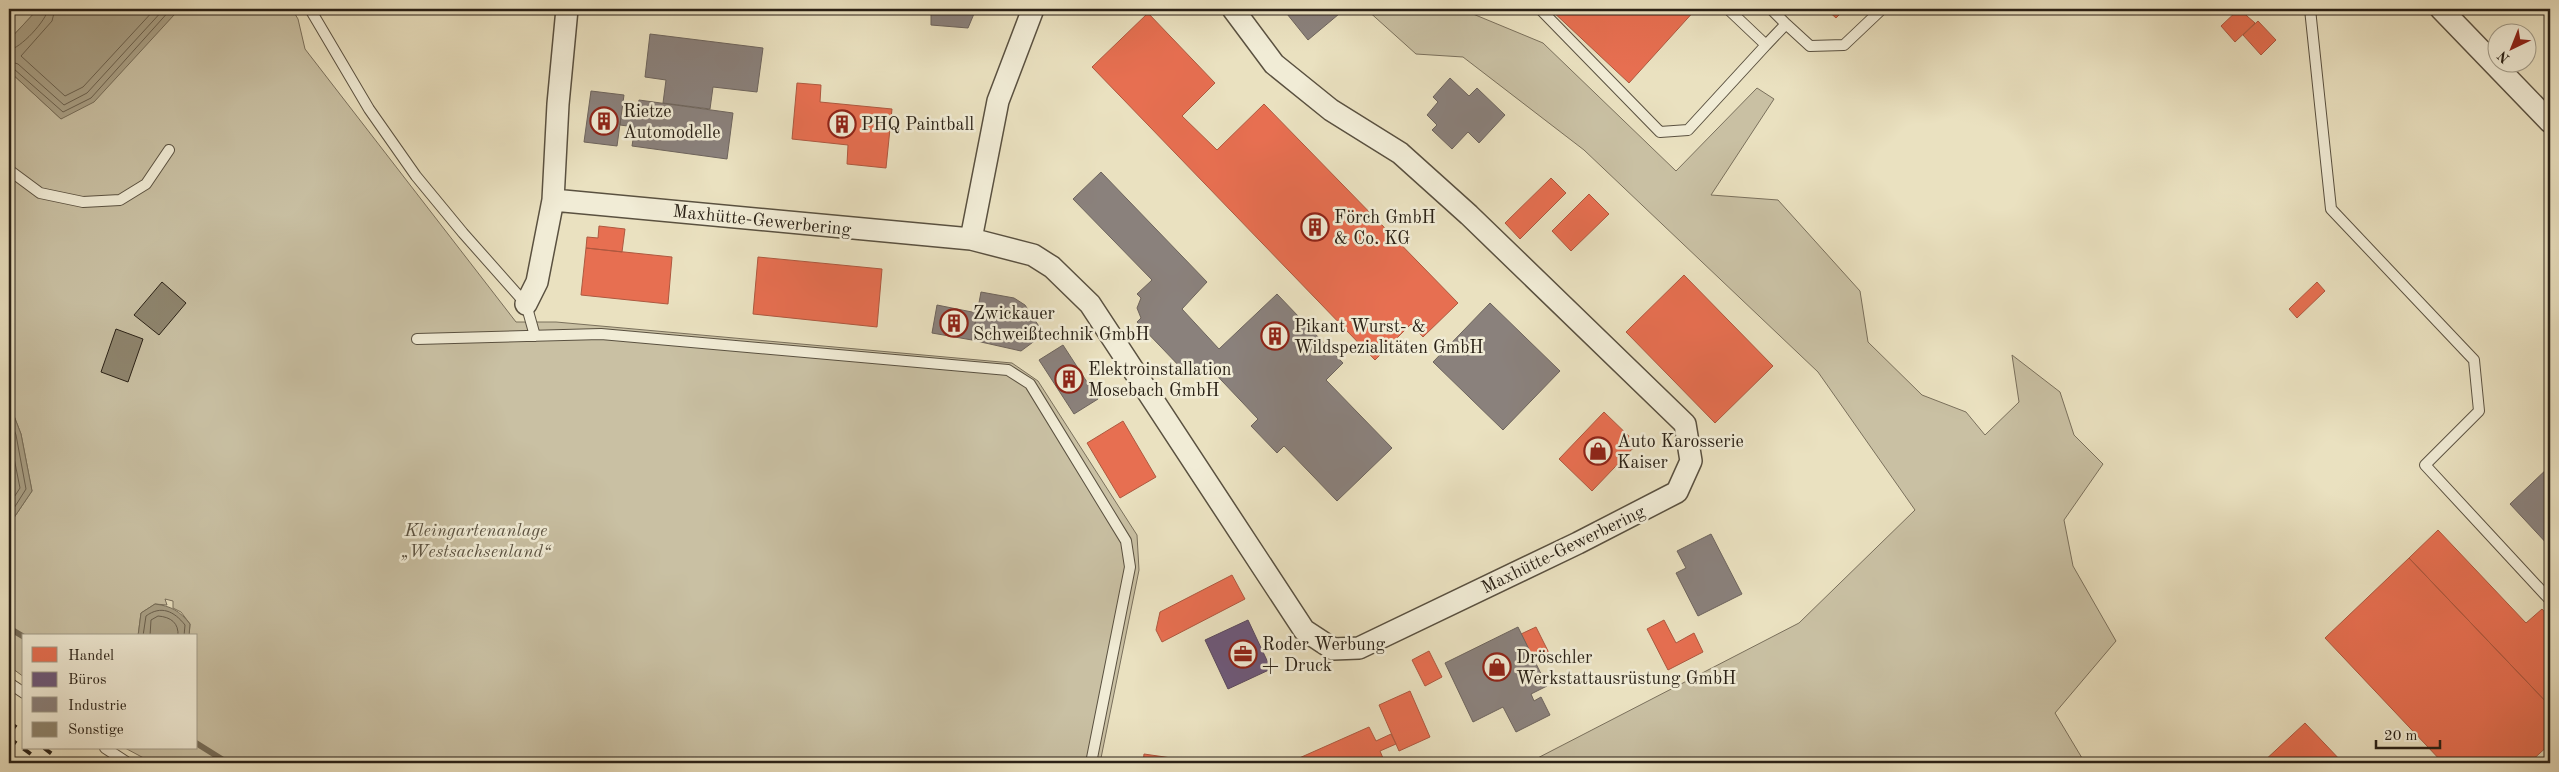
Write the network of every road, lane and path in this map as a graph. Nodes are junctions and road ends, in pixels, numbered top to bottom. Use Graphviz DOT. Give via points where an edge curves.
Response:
graph roads {
  1 [pos="310,9"];
  2 [pos="567,9"];
  3 [pos="1033,9"];
  4 [pos="1233,9"];
  5 [pos="1540,9"];
  6 [pos="1728,9"];
  7 [pos="1771,9"];
  8 [pos="1882,9"];
  9 [pos="2310,9"];
  10 [pos="2442,9"];
  11 [pos="1786,24"];
  12 [pos="1766,45"];
  13 [pos="2550,122"];
  14 [pos="169,150"];
  15 [pos="9,170"];
  16 [pos="553,200"];
  17 [pos="971,239"];
  18 [pos="526,304"];
  19 [pos="536,336"];
  20 [pos="417,339"];
  21 [pos="2550,600"];
  22 [pos="9,683"];
  23 [pos="22,692"];
  24 [pos="108,750"];
  25 [pos="128,763"];
  26 [pos="1091,763"];
  1 -- 18 [label="lane" via="369,109 416,176"];
  2 -- 16 [label="street"];
  3 -- 17 [label="street" via="998,101"];
  4 -- 17 [label="street, Maxhütte-Gewerbering" via="1274,64 1332,110 1400,153 1476,221 1686,424 1691,462 1677,492 1359,648 1333,649 1304,630 1090,304 1052,267 1033,255"];
  5 -- 12 [label="lane" via="1660,132 1688,130"];
  6 -- 12 [label="lane"];
  7 -- 11 [label="lane"];
  8 -- 11 [label="lane" via="1844,45 1810,46"];
  9 -- 21 [label="lane" via="2332,209 2474,360 2479,411 2425,465"];
  10 -- 13 [label="street"];
  11 -- 12 [label="lane"];
  14 -- 15 [label="lane" via="146,184 120,200 83,202 40,193"];
  16 -- 17 [label="street, Maxhütte-Gewerbering"];
  16 -- 18 [label="street" via="537,282"];
  18 -- 19 [label="lane"];
  19 -- 20 [label="lane"];
  19 -- 26 [label="lane" via="601,334 1008,370 1030,384 1126,542 1130,567"];
  22 -- 23 [label="lane"];
  24 -- 25 [label="lane"];
}
